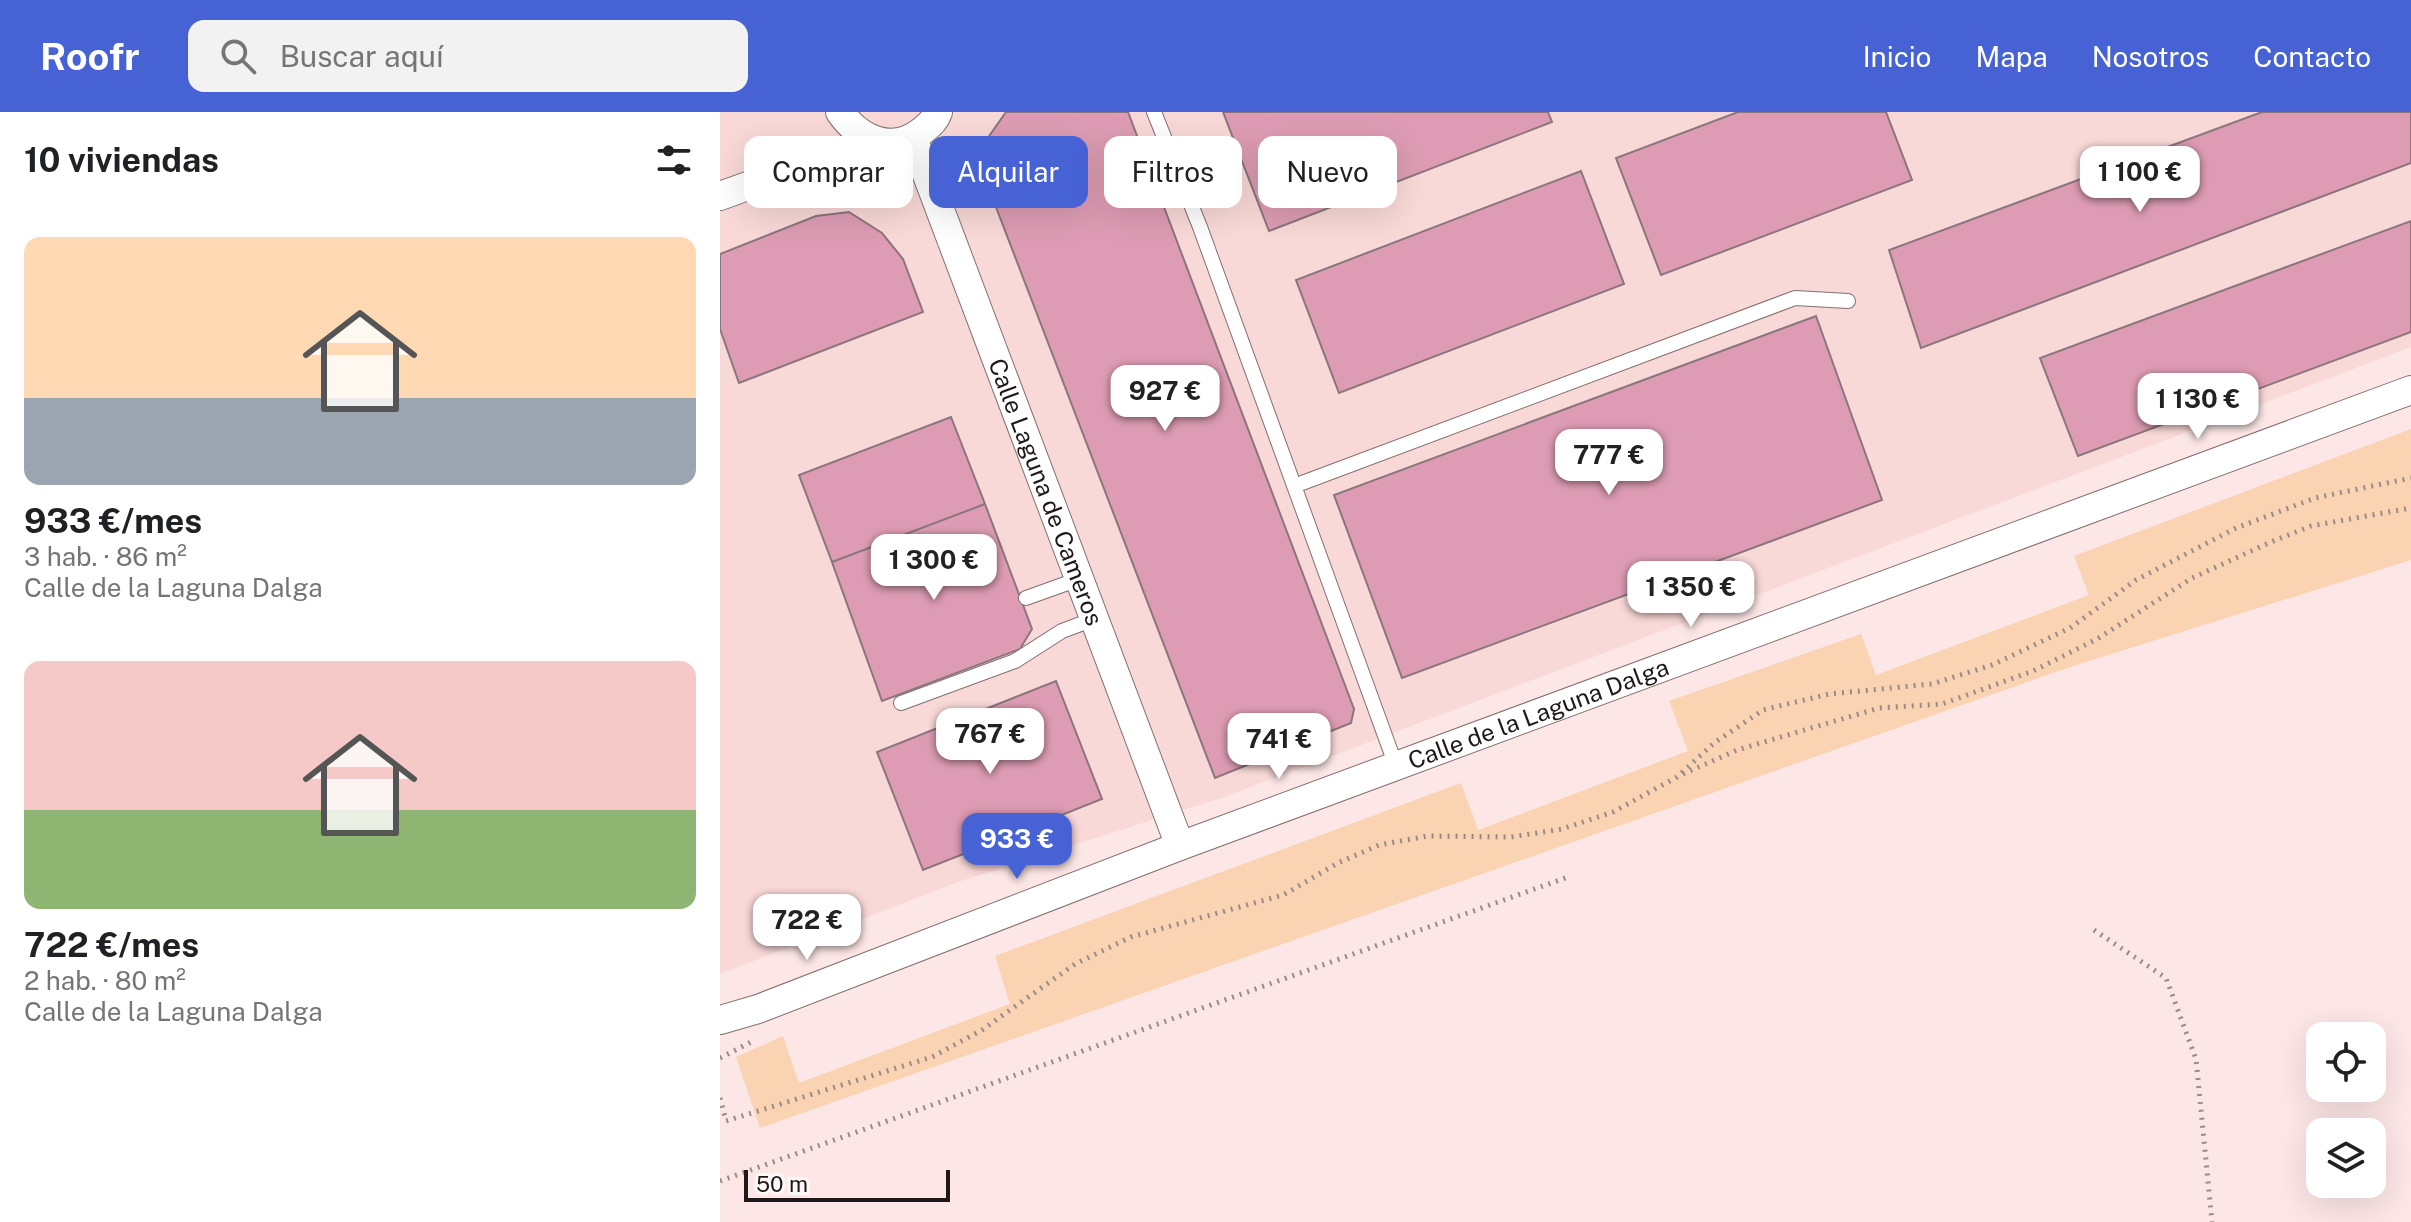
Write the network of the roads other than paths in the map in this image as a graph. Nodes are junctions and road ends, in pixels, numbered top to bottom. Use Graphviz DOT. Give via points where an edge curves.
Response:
graph roads {
  1 [pos="840,112"];
  2 [pos="938,112"];
  3 [pos="1154,112"];
  4 [pos="864,136"];
  5 [pos="913,138"];
  6 [pos="744,187"];
  7 [pos="720,196"];
  8 [pos="1848,301"];
  9 [pos="2411,390"];
  10 [pos="1294,486"];
  11 [pos="1079,579"];
  12 [pos="1026,598"];
  13 [pos="1094,619"];
  14 [pos="901,703"];
  15 [pos="1396,766"];
  16 [pos="1180,846"];
  17 [pos="758,1009"];
  18 [pos="720,1020"];
  19 [pos="720,1029"];
  1 -- 4 [label="street"];
  2 -- 5 [label="street"];
  3 -- 10 [label="lane"];
  5 -- 11 [label="street, Calle Laguna de Cameros"];
  6 -- 7 [label="street"];
  8 -- 10 [label="lane" via="1795,298"];
  9 -- 15 [label="street, Calle de la Laguna Dalga"];
  10 -- 15 [label="lane"];
  11 -- 12 [label="lane"];
  11 -- 13 [label="street, Calle Laguna de Cameros"];
  13 -- 14 [label="lane" via="1062,631 1015,661"];
  13 -- 16 [label="street, Calle Laguna de Cameros"];
  15 -- 16 [label="street, Calle de la Laguna Dalga"];
  16 -- 17 [label="street, Calle de la Laguna Dalga"];
  17 -- 18 [label="street, Calle de la Laguna Dalga"];
  17 -- 19 [label="street, Calle de la Laguna Dalga"];
}
